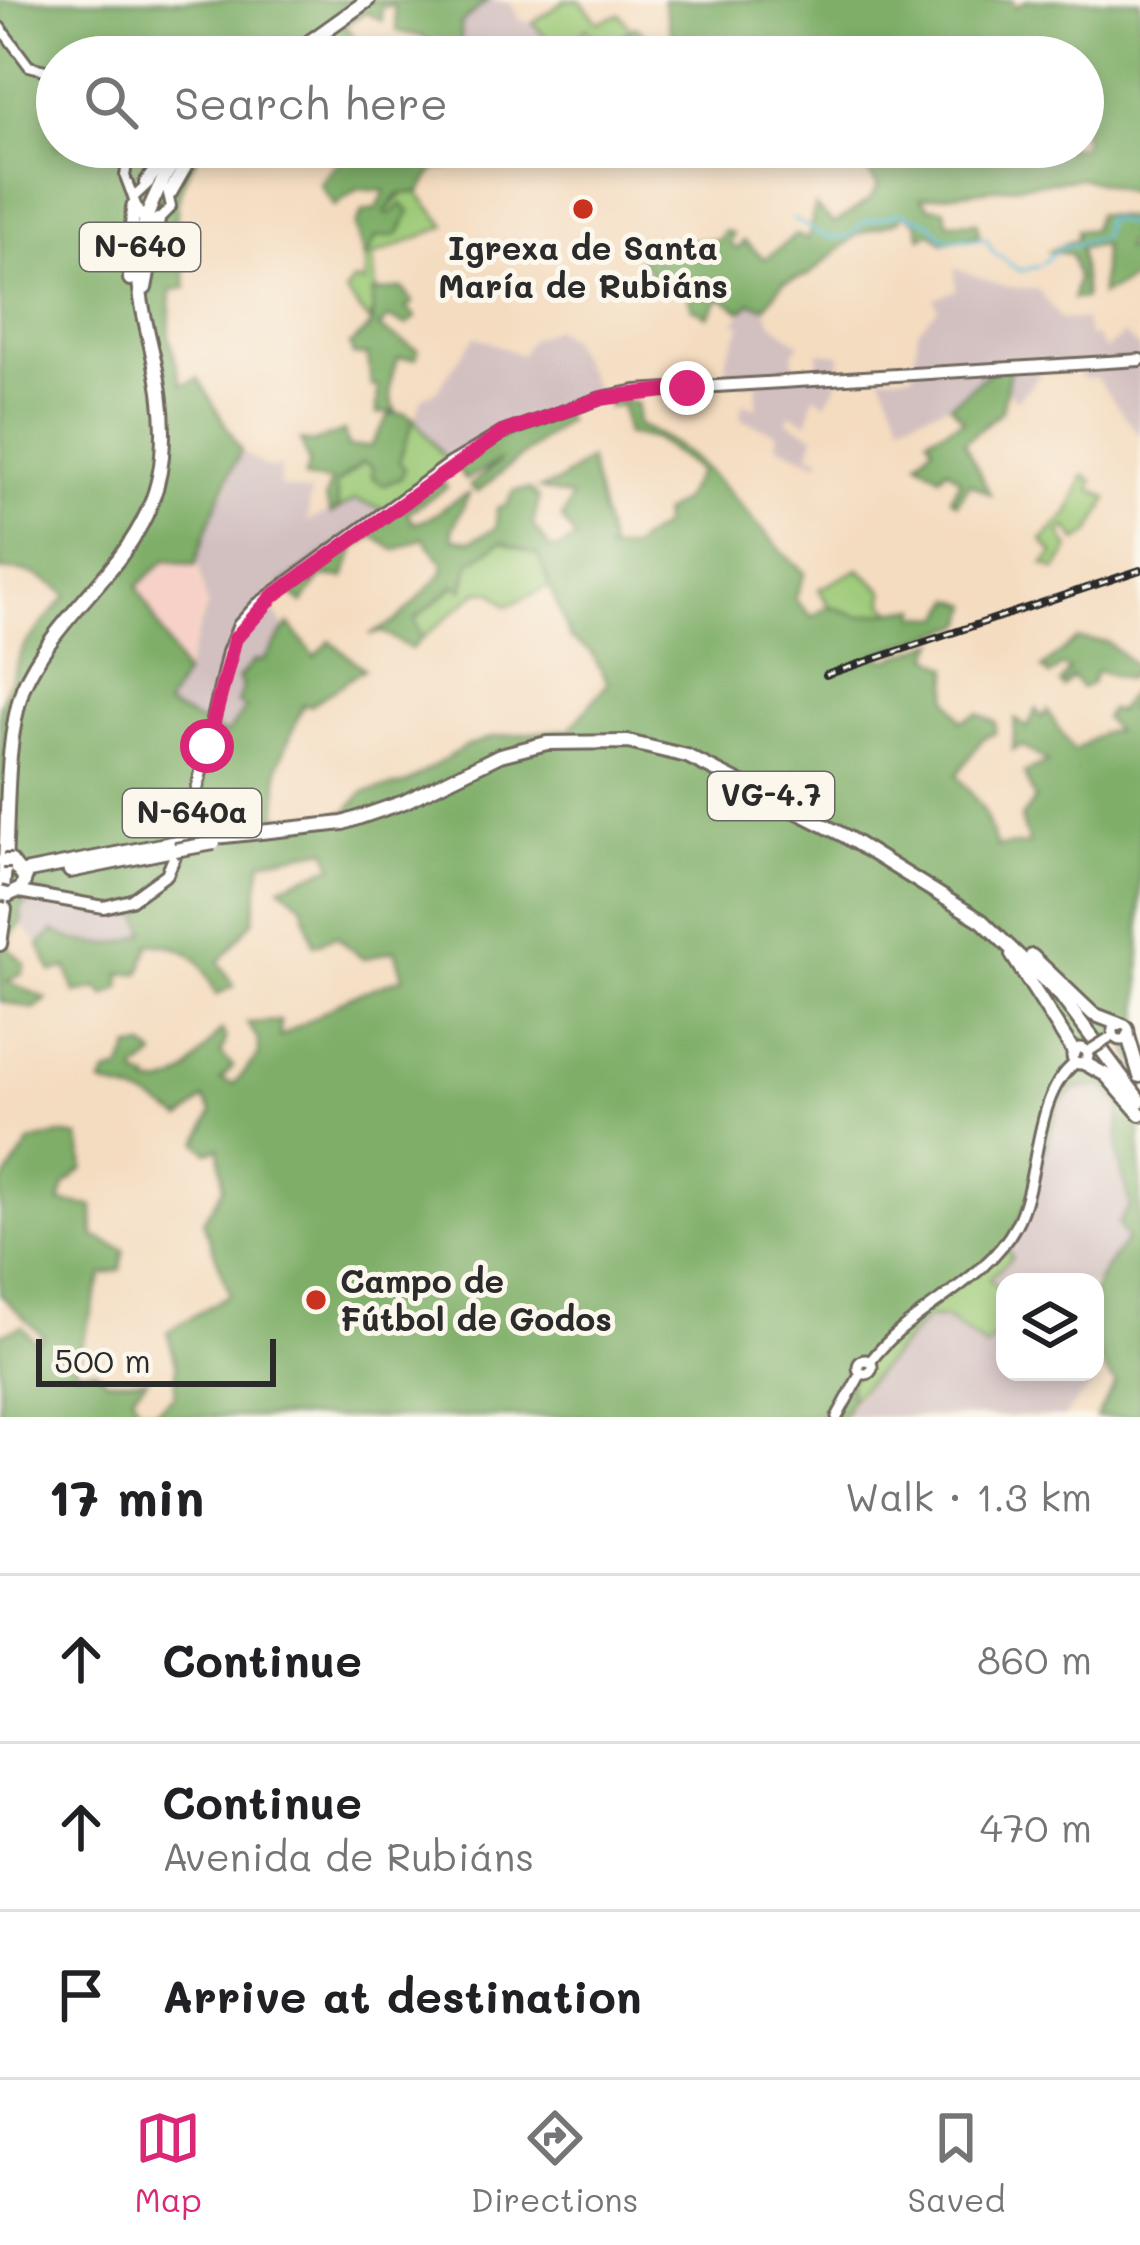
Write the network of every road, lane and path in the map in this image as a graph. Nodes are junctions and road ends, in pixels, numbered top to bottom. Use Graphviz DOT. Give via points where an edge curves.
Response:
graph roads {
  1 [pos="368,0"];
  2 [pos="0,27"];
  3 [pos="317,36"];
  4 [pos="36,68"];
  5 [pos="127,168"];
  6 [pos="163,168"];
  7 [pos="170,168"];
  8 [pos="174,168"];
  9 [pos="126,179"];
  10 [pos="155,186"];
  11 [pos="143,213"];
  12 [pos="149,356"];
  13 [pos="1140,360"];
  14 [pos="81,605"];
  15 [pos="14,714"];
  16 [pos="12,877"];
  17 [pos="945,893"];
  18 [pos="0,915"];
  19 [pos="982,921"];
  20 [pos="0,944"];
  21 [pos="1140,1025"];
  22 [pos="1121,1032"];
  23 [pos="1082,1056"];
  24 [pos="1140,1076"];
  25 [pos="1140,1101"];
  26 [pos="1140,1114"];
  27 [pos="837,1417"];
  1 -- 3 [label="highway"];
  2 -- 4 [label="street"];
  5 -- 9 [label="street"];
  6 -- 10 [label="highway"];
  7 -- 12 [label="highway, N-640" via="139,253"];
  8 -- 10 [label="highway"];
  9 -- 10 [label="street"];
  9 -- 11 [label="street"];
  10 -- 11 [label="street"];
  10 -- 11 [label="street" via="170,212"];
  11 -- 12 [label="highway"];
  11 -- 12 [label="highway" via="129,277"];
  12 -- 14 [label="highway, N-640" via="162,433 153,496 130,548"];
  13 -- 16 [label="main road, N-640a" via="636,391 526,424 472,451 257,604 232,638 174,863 131,900 104,908 76,906"];
  14 -- 15 [label="highway, N-640" via="35,664"];
  14 -- 16 [label="highway" via="41,649 18,693 1,772"];
  15 -- 16 [label="highway"];
  15 -- 18 [label="highway, N-640"];
  16 -- 17 [label="highway, VG-4.7, bridge" via="344,824 500,755 582,740 648,745 706,763"];
  16 -- 20 [label="highway"];
  17 -- 19 [label="highway, VG-4.7"];
  17 -- 23 [label="highway" via="1009,950"];
  19 -- 22 [label="highway"];
  19 -- 25 [label="highway, VG-4.7" via="1061,996"];
  21 -- 22 [label="main road"];
  22 -- 23 [label="main road, bridge"];
  22 -- 24 [label="highway"];
  23 -- 26 [label="highway"];
  23 -- 27 [label="main road" via="1052,1095 1025,1203 1006,1243 901,1327"];
}
